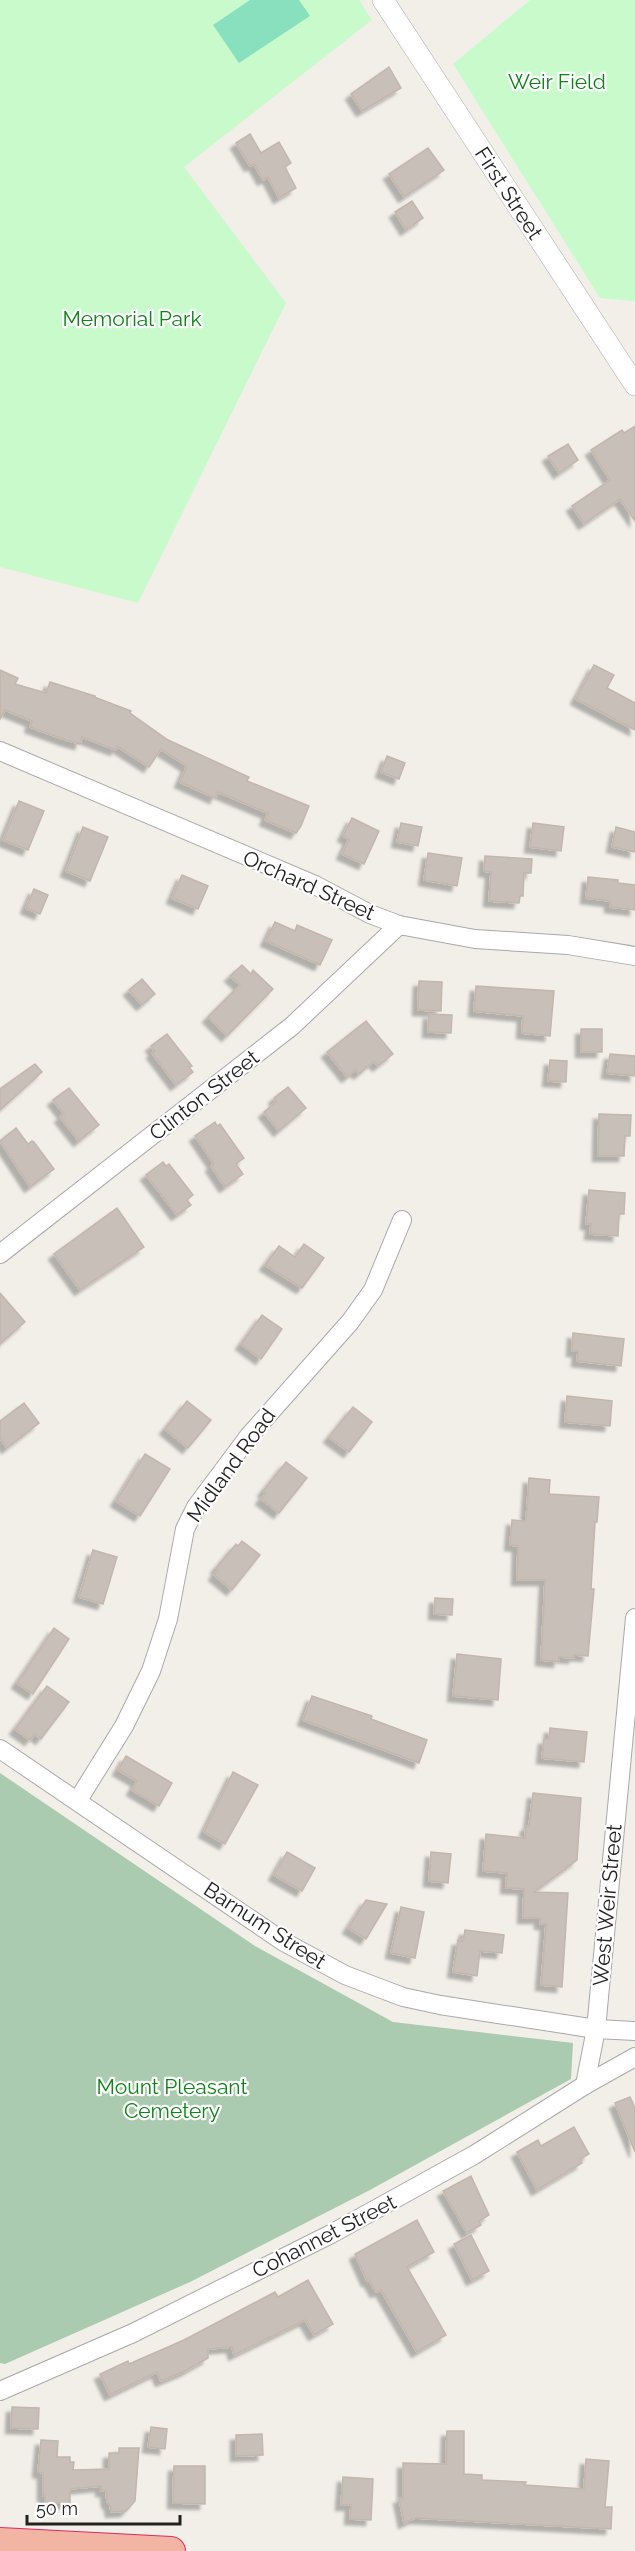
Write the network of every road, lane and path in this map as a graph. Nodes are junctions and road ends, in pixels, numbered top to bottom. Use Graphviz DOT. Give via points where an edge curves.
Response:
graph roads {
  1 [pos="383,0"];
  2 [pos="635,385"];
  3 [pos="0,751"];
  4 [pos="399,925"];
  5 [pos="635,956"];
  6 [pos="402,1220"];
  7 [pos="0,1254"];
  8 [pos="635,1618"];
  9 [pos="0,1749"];
  10 [pos="78,1800"];
  11 [pos="597,2029"];
  12 [pos="635,2031"];
  13 [pos="635,2057"];
  14 [pos="585,2085"];
  15 [pos="0,2391"];
  16 [pos="0,2542"];
  17 [pos="171,2551"];
  1 -- 2 [label="street, First Street"];
  3 -- 4 [label="street, Orchard Street" via="315,885"];
  4 -- 5 [label="street, Orchard Street" via="475,939 568,945"];
  4 -- 7 [label="street, Clinton Street" via="292,1026"];
  6 -- 10 [label="street, Midland Road" via="376,1282 361,1306 249,1436 196,1506 184,1529 168,1619 151,1671 124,1726"];
  8 -- 11 [label="street, West Weir Street"];
  9 -- 10 [label="street, Barnum Street"];
  10 -- 11 [label="street, Barnum Street" via="284,1942 345,1975 403,1997 440,2005"];
  11 -- 12 [label="street, Barnum Street"];
  11 -- 14 [label="street, West Weir Street"];
  13 -- 14 [label="street, Cohannet Street"];
  14 -- 15 [label="street, Cohannet Street" via="474,2156 331,2234 133,2333"];
  16 -- 17 [label="highway"];
}
